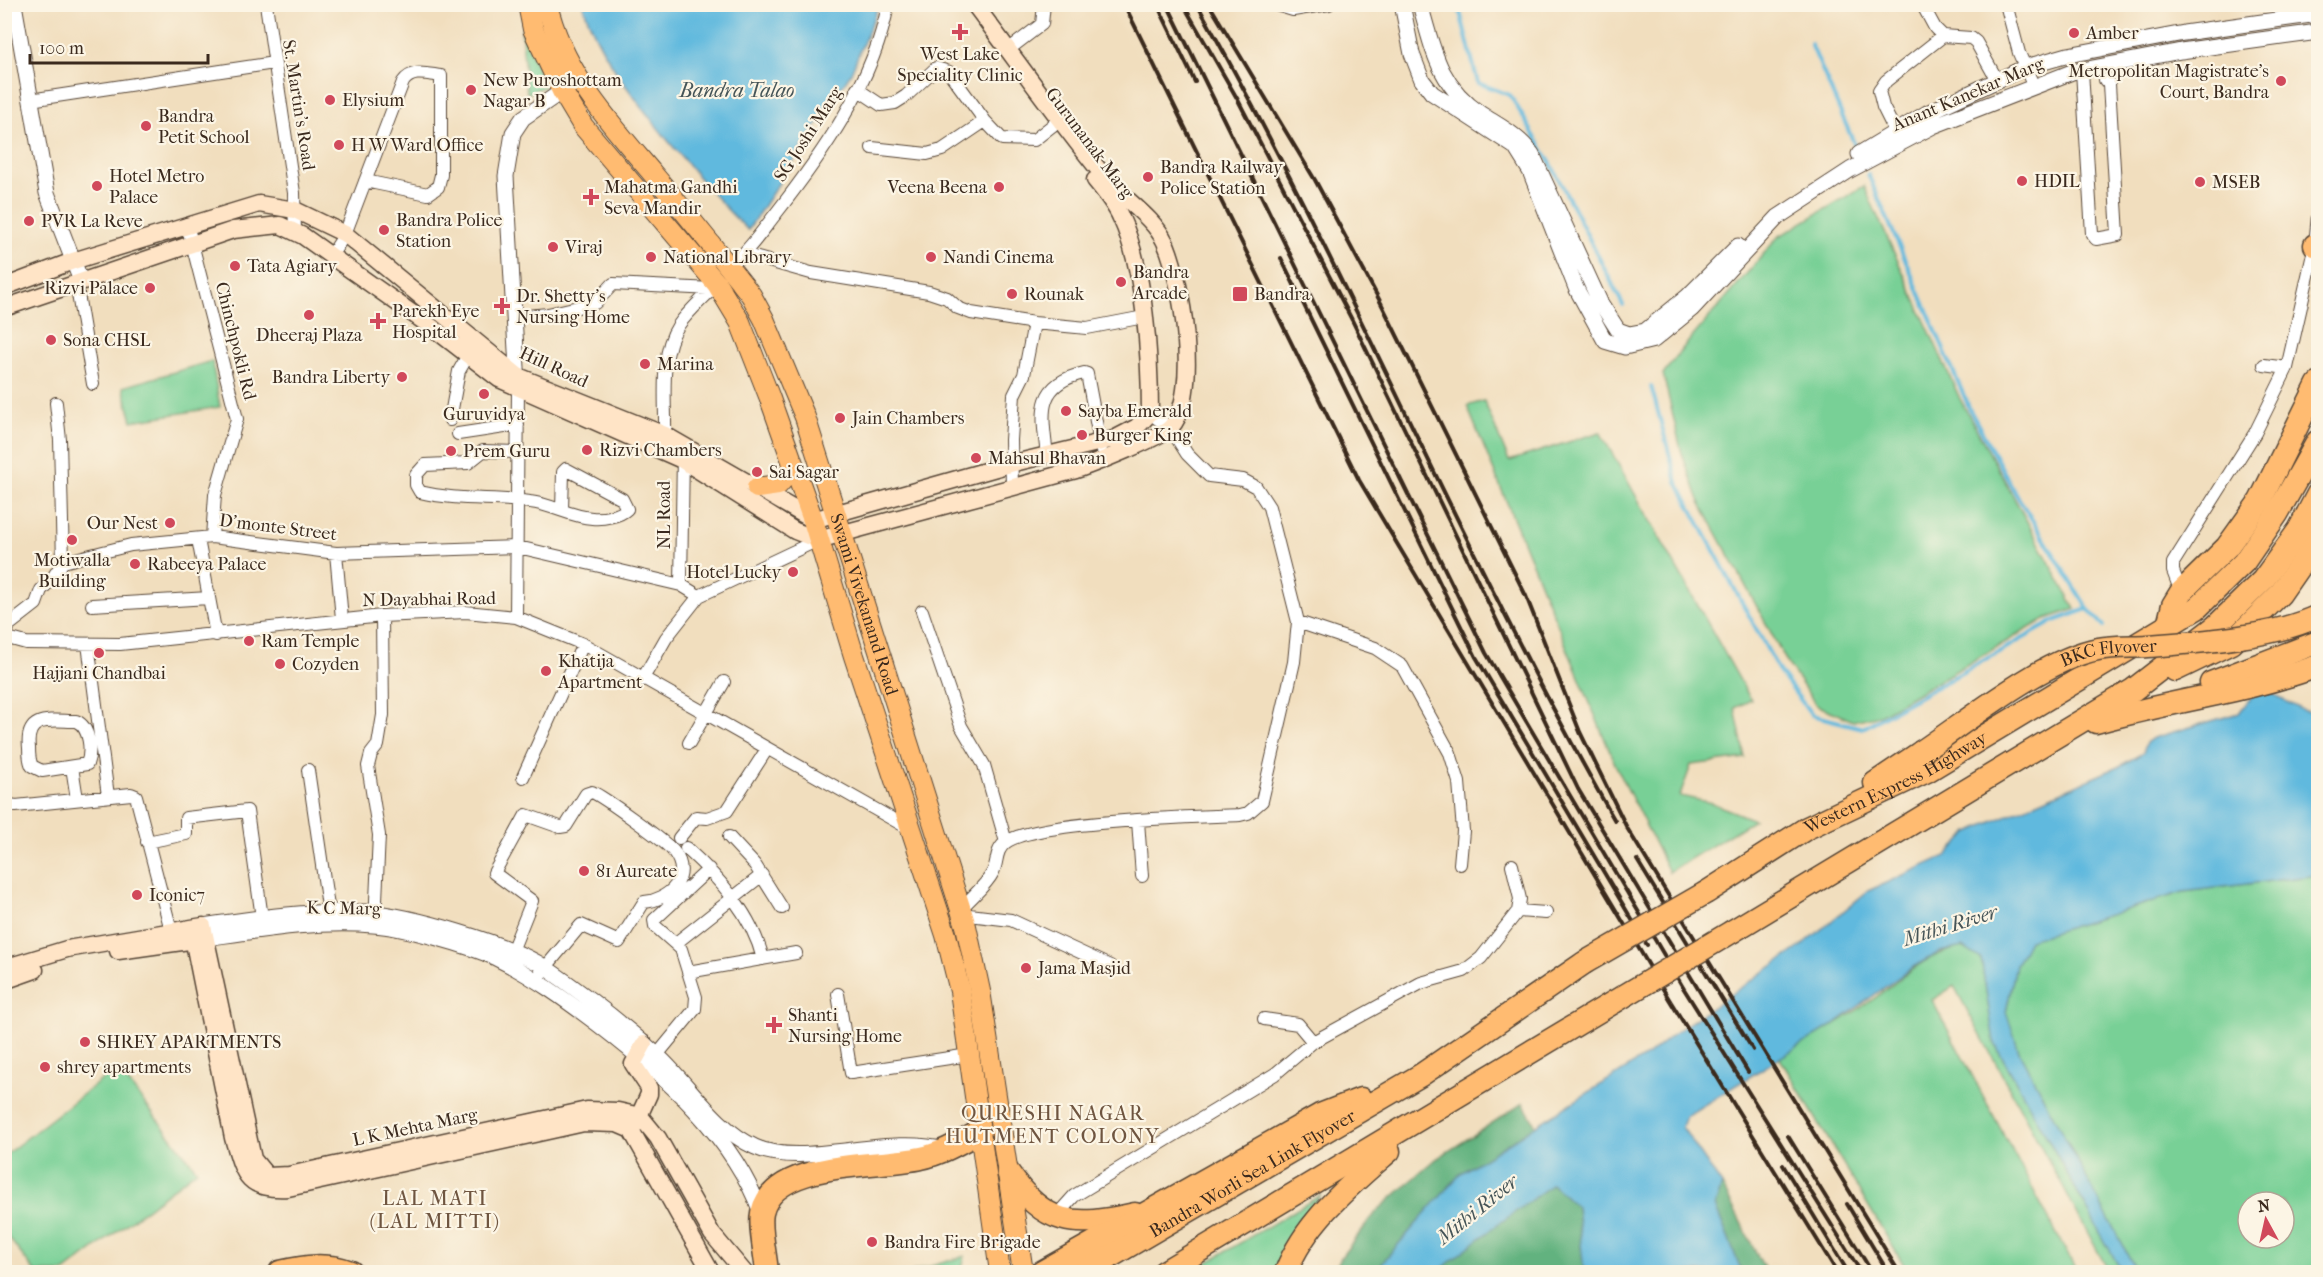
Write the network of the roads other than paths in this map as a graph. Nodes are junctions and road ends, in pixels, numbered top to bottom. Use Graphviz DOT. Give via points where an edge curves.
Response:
graph roads {
  1 [pos="14,4"];
  2 [pos="266,4"];
  3 [pos="528,4"];
  4 [pos="547,4"];
  5 [pos="888,4"];
  6 [pos="964,4"];
  7 [pos="974,4"];
  8 [pos="1044,4"];
  9 [pos="1273,4"];
  10 [pos="1329,4"];
  11 [pos="1402,4"];
  12 [pos="1420,4"];
  13 [pos="1922,4"];
  14 [pos="2006,4"];
  15 [pos="2319,14"];
  16 [pos="2319,32"];
  17 [pos="1943,36"];
  18 [pos="1008,50"];
  19 [pos="274,63"];
  20 [pos="2026,67"];
  21 [pos="2082,71"];
  22 [pos="579,80"];
  23 [pos="1997,80"];
  24 [pos="2105,80"];
  25 [pos="2033,85"];
  26 [pos="857,89"];
  27 [pos="562,91"];
  28 [pos="30,100"];
  29 [pos="1930,119"];
  30 [pos="985,121"];
  31 [pos="1053,125"];
  32 [pos="1897,137"];
  33 [pos="872,148"];
  34 [pos="365,181"];
  35 [pos="1808,192"];
  36 [pos="295,210"];
  37 [pos="2319,215"];
  38 [pos="187,224"];
  39 [pos="295,232"];
  40 [pos="345,234"];
  41 [pos="192,243"];
  42 [pos="2317,245"];
  43 [pos="331,256"];
  44 [pos="736,260"];
  45 [pos="73,261"];
  46 [pos="78,282"];
  47 [pos="4,286"];
  48 [pos="715,286"];
  49 [pos="4,308"];
  50 [pos="516,317"];
  51 [pos="1144,317"];
  52 [pos="1034,323"];
  53 [pos="472,349"];
  54 [pos="2264,365"];
  55 [pos="2287,368"];
  56 [pos="518,382"];
  57 [pos="93,384"];
  58 [pos="2319,384"];
  59 [pos="56,403"];
  60 [pos="1150,412"];
  61 [pos="450,420"];
  62 [pos="518,426"];
  63 [pos="1171,429"];
  64 [pos="458,434"];
  65 [pos="665,435"];
  66 [pos="2319,441"];
  67 [pos="1098,442"];
  68 [pos="518,452"];
  69 [pos="684,453"];
  70 [pos="1047,455"];
  71 [pos="1107,459"];
  72 [pos="1010,464"];
  73 [pos="794,467"];
  74 [pos="1012,487"];
  75 [pos="757,488"];
  76 [pos="2319,494"];
  77 [pos="516,501"];
  78 [pos="562,510"];
  79 [pos="836,515"];
  80 [pos="813,520"];
  81 [pos="842,534"];
  82 [pos="212,537"];
  83 [pos="198,539"];
  84 [pos="2319,539"];
  85 [pos="818,540"];
  86 [pos="518,546"];
  87 [pos="336,553"];
  88 [pos="63,561"];
  89 [pos="681,585"];
  90 [pos="699,596"];
  91 [pos="209,598"];
  92 [pos="2189,600"];
  93 [pos="92,605"];
  94 [pos="922,611"];
  95 [pos="382,615"];
  96 [pos="516,616"];
  97 [pos="2319,616"];
  98 [pos="342,619"];
  99 [pos="1298,622"];
  100 [pos="870,624"];
  101 [pos="847,631"];
  102 [pos="216,635"];
  103 [pos="5,636"];
  104 [pos="2319,642"];
  105 [pos="88,644"];
  106 [pos="583,644"];
  107 [pos="2319,666"];
  108 [pos="642,680"];
  109 [pos="724,682"];
  110 [pos="2133,690"];
  111 [pos="2148,707"];
  112 [pos="704,714"];
  113 [pos="2066,731"];
  114 [pos="689,744"];
  115 [pos="767,749"];
  116 [pos="72,767"];
  117 [pos="308,770"];
  118 [pos="523,777"];
  119 [pos="108,796"];
  120 [pos="77,800"];
  121 [pos="4,804"];
  122 [pos="1138,820"];
  123 [pos="1807,828"];
  124 [pos="910,829"];
  125 [pos="729,837"];
  126 [pos="147,842"];
  127 [pos="1006,842"];
  128 [pos="1460,864"];
  129 [pos="1512,865"];
  130 [pos="710,869"];
  131 [pos="762,875"];
  132 [pos="1142,876"];
  133 [pos="733,898"];
  134 [pos="782,908"];
  135 [pos="1518,911"];
  136 [pos="961,912"];
  137 [pos="1546,913"];
  138 [pos="330,918"];
  139 [pos="375,919"];
  140 [pos="263,923"];
  141 [pos="198,933"];
  142 [pos="172,938"];
  143 [pos="676,943"];
  144 [pos="504,952"];
  145 [pos="796,953"];
  146 [pos="763,959"];
  147 [pos="1110,966"];
  148 [pos="4,968"];
  149 [pos="688,972"];
  150 [pos="541,974"];
  151 [pos="4,981"];
  152 [pos="838,994"];
  153 [pos="1264,1019"];
  154 [pos="1313,1042"];
  155 [pos="640,1049"];
  156 [pos="969,1054"];
  157 [pos="654,1060"];
  158 [pos="1421,1075"];
  159 [pos="1440,1107"];
  160 [pos="636,1123"];
  161 [pos="979,1132"];
  162 [pos="944,1150"];
  163 [pos="1008,1172"];
  164 [pos="1156,1209"];
  165 [pos="762,1215"];
  166 [pos="1056,1216"];
  167 [pos="712,1234"];
  168 [pos="695,1244"];
  169 [pos="997,1269"];
  170 [pos="280,1272"];
  171 [pos="351,1272"];
  172 [pos="711,1272"];
  173 [pos="744,1272"];
  174 [pos="767,1272"];
  175 [pos="1023,1272"];
  176 [pos="1042,1272"];
  177 [pos="1084,1272"];
  178 [pos="1164,1272"];
  179 [pos="1286,1272"];
  1 -- 28 [label="street"];
  2 -- 19 [label="street, St. Martin's Road"];
  3 -- 27 [label="main road, Swami Vivekanand Road" via="533,28"];
  4 -- 22 [label="main road, Swami Vivekanand Road"];
  5 -- 26 [label="street, SG Joshi Marg" via="885,27"];
  6 -- 31 [label="main road, Gurunanak Marg"];
  7 -- 18 [label="main road"];
  8 -- 18 [label="street" via="1042,24"];
  9 -- 10 [label="street" via="1293,10"];
  11 -- 35 [label="street, Anant Kanekar Marg" via="1412,54 1422,80 1437,97 1515,147 1530,171 1576,288 1605,341 1625,347 1654,340 1685,316 1778,217"];
  12 -- 35 [label="street, Anant Kanekar Marg" via="1438,68 1448,85 1480,114 1522,141 1532,154 1600,302 1618,330 1629,334 1645,331 1688,296 1774,210"];
  13 -- 17 [label="street"];
  14 -- 20 [label="street"];
  15 -- 20 [label="street, Anant Kanekar Marg" via="2184,33"];
  16 -- 21 [label="street, Anant Kanekar Marg" via="2181,51"];
  17 -- 23 [label="street" via="1971,38 1976,42"];
  17 -- 32 [label="street" via="1886,81 1880,91"];
  18 -- 63 [label="main road" via="1104,177 1164,240 1178,279 1185,347 1184,396"];
  19 -- 28 [label="street"];
  19 -- 36 [label="street, St. Martin's Road"];
  20 -- 23 [label="street, Anant Kanekar Marg"];
  20 -- 25 [label="street"];
  21 -- 24 [label="street" via="2092,234 2096,239 2118,235 2109,84"];
  21 -- 25 [label="street, Anant Kanekar Marg"];
  22 -- 27 [label="street"];
  22 -- 44 [label="main road, Swami Vivekanand Road" via="616,131"];
  23 -- 29 [label="street, Anant Kanekar Marg"];
  25 -- 29 [label="street, Anant Kanekar Marg"];
  26 -- 30 [label="street" via="881,105 895,103 936,68 949,72"];
  26 -- 44 [label="street, SG Joshi Marg" via="848,112 794,191"];
  27 -- 48 [label="main road, Swami Vivekanand Road" via="583,126"];
  27 -- 50 [label="street" via="524,118 513,133 506,176"];
  28 -- 45 [label="street" via="47,193"];
  29 -- 32 [label="street, Anant Kanekar Marg"];
  30 -- 31 [label="street" via="1002,139 1034,140"];
  30 -- 33 [label="street" via="942,150 927,154"];
  31 -- 51 [label="main road, Gurunanak Marg" via="1121,217 1130,239"];
  32 -- 35 [label="street, Anant Kanekar Marg"];
  34 -- 34 [label="street" via="407,75 441,76 438,187 428,194"];
  34 -- 40 [label="street"];
  36 -- 38 [label="main road, Hill Road" via="259,204"];
  36 -- 39 [label="street, St. Martin's Road"];
  36 -- 40 [label="main road, Hill Road"];
  37 -- 42 [label="street"];
  38 -- 41 [label="street, Chinchpokli Rd"];
  38 -- 45 [label="main road, Hill Road"];
  39 -- 41 [label="main road, Hill Road" via="280,225 233,230"];
  39 -- 43 [label="main road, Hill Road"];
  40 -- 43 [label="street"];
  40 -- 53 [label="main road, Hill Road"];
  41 -- 46 [label="main road, Hill Road"];
  41 -- 82 [label="street, Chinchpokli Rd" via="237,419 215,495"];
  42 -- 55 [label="street"];
  43 -- 53 [label="main road, Hill Road"];
  44 -- 52 [label="street" via="929,292 947,298 971,314"];
  44 -- 79 [label="main road, Swami Vivekanand Road" via="805,417"];
  45 -- 46 [label="street"];
  45 -- 47 [label="main road, Hill Road"];
  46 -- 49 [label="main road, Hill Road"];
  46 -- 57 [label="street"];
  48 -- 50 [label="street" via="613,284 595,303"];
  48 -- 65 [label="street" via="672,335 666,359"];
  48 -- 73 [label="main road, Swami Vivekanand Road" via="740,322"];
  50 -- 56 [label="street"];
  51 -- 52 [label="street" via="1087,328"];
  51 -- 60 [label="main road, Gurunanak Marg"];
  52 -- 72 [label="street" via="1024,375 1014,395"];
  53 -- 56 [label="main road, Hill Road"];
  53 -- 61 [label="street" via="459,371"];
  54 -- 55 [label="street"];
  55 -- 92 [label="street" via="2255,433 2173,563 2173,571"];
  56 -- 62 [label="street"];
  56 -- 65 [label="main road, Hill Road"];
  56 -- 69 [label="main road, Hill Road"];
  58 -- 92 [label="highway" via="2260,501"];
  59 -- 88 [label="street"];
  60 -- 63 [label="street"];
  60 -- 67 [label="main road" via="1137,427"];
  62 -- 64 [label="street"];
  62 -- 68 [label="street"];
  63 -- 71 [label="main road"];
  63 -- 99 [label="street" via="1209,476 1243,480 1256,487 1269,507"];
  65 -- 69 [label="main road, Hill Road"];
  66 -- 92 [label="highway" via="2244,562"];
  67 -- 70 [label="main road"];
  67 -- 70 [label="street" via="1087,374 1068,376 1044,399"];
  67 -- 71 [label="street"];
  68 -- 77 [label="street"];
  68 -- 77 [label="street" via="483,451 468,463 424,465 415,481 420,492 445,498"];
  69 -- 75 [label="main road, Hill Road"];
  69 -- 85 [label="main road, Hill Road" via="795,531"];
  69 -- 89 [label="street, NL Road"];
  70 -- 72 [label="main road"];
  71 -- 74 [label="main road"];
  72 -- 74 [label="street"];
  72 -- 79 [label="main road"];
  73 -- 75 [label="main road" via="778,484"];
  73 -- 80 [label="main road, Swami Vivekanand Road"];
  74 -- 81 [label="main road"];
  75 -- 80 [label="main road, Hill Road"];
  76 -- 110 [label="highway" via="2263,580 2215,627"];
  77 -- 78 [label="street"];
  77 -- 86 [label="street"];
  78 -- 78 [label="street" via="566,469 622,500 627,509 619,515 593,519"];
  79 -- 80 [label="main road"];
  79 -- 81 [label="main road, Swami Vivekanand Road"];
  80 -- 85 [label="main road, Swami Vivekanand Road"];
  81 -- 85 [label="main road"];
  81 -- 100 [label="main road, Swami Vivekanand Road"];
  82 -- 83 [label="street, D'monte Street"];
  82 -- 87 [label="street, D'monte Street"];
  83 -- 88 [label="street, D'monte Street" via="131,545"];
  83 -- 91 [label="street"];
  84 -- 110 [label="highway" via="2280,594 2231,643"];
  85 -- 90 [label="street"];
  85 -- 101 [label="main road, Swami Vivekanand Road"];
  86 -- 87 [label="street, D'monte Street"];
  86 -- 89 [label="street, D'monte Street"];
  86 -- 96 [label="street"];
  87 -- 98 [label="street"];
  88 -- 103 [label="street" via="41,590 36,604 9,625"];
  89 -- 90 [label="street, D'monte Street"];
  90 -- 108 [label="street" via="666,638"];
  91 -- 93 [label="street"];
  91 -- 102 [label="street"];
  92 -- 123 [label="highway, Western Express Highway" via="2173,606 2168,626 1927,771"];
  94 -- 127 [label="street" via="961,726 984,765"];
  95 -- 96 [label="street, N Dayabhai Road" via="466,612"];
  95 -- 98 [label="street, N Dayabhai Road"];
  95 -- 139 [label="street" via="383,715 378,746 368,766 379,835"];
  96 -- 106 [label="street, N Dayabhai Road"];
  97 -- 123 [label="highway, BKC Flyover, bridge" via="2298,625 2216,639 2097,650 2057,664"];
  98 -- 102 [label="street, N Dayabhai Road"];
  99 -- 122 [label="street" via="1294,662 1262,801 1240,815"];
  99 -- 128 [label="street" via="1375,648 1402,666 1450,753 1460,783"];
  100 -- 101 [label="main road"];
  100 -- 136 [label="main road, Swami Vivekanand Road"];
  101 -- 124 [label="main road, Swami Vivekanand Road"];
  102 -- 105 [label="street, N Dayabhai Road"];
  103 -- 105 [label="street, N Dayabhai Road" via="26,643"];
  104 -- 111 [label="highway"];
  105 -- 119 [label="street"];
  106 -- 108 [label="street, N Dayabhai Road"];
  106 -- 118 [label="street"];
  107 -- 111 [label="highway" via="2248,687"];
  108 -- 112 [label="street, N Dayabhai Road"];
  109 -- 112 [label="street"];
  110 -- 113 [label="highway"];
  111 -- 113 [label="highway"];
  112 -- 114 [label="street"];
  112 -- 115 [label="street, N Dayabhai Road"];
  113 -- 159 [label="highway, bridge"];
  115 -- 124 [label="street, N Dayabhai Road"];
  115 -- 130 [label="street" via="729,809 707,818 696,817 682,843"];
  116 -- 116 [label="street" via="86,765 89,759 89,741 82,724 41,722 32,727 27,737 32,766 42,771"];
  116 -- 120 [label="street"];
  117 -- 138 [label="street"];
  119 -- 120 [label="street"];
  119 -- 126 [label="street" via="136,796"];
  120 -- 121 [label="street"];
  122 -- 127 [label="street" via="1028,832"];
  122 -- 132 [label="street"];
  123 -- 158 [label="highway, Western Express Highway, bridge" via="1584,963"];
  124 -- 156 [label="main road, Swami Vivekanand Road" via="946,935 960,991"];
  125 -- 131 [label="street"];
  126 -- 140 [label="street" via="186,834 186,818 247,811"];
  126 -- 142 [label="street"];
  127 -- 136 [label="street" via="999,850 993,872"];
  129 -- 135 [label="street" via="1520,899"];
  130 -- 133 [label="street"];
  130 -- 143 [label="street" via="654,920 655,926"];
  131 -- 133 [label="street"];
  131 -- 134 [label="street"];
  133 -- 143 [label="street"];
  133 -- 146 [label="street" via="754,930"];
  135 -- 137 [label="street"];
  135 -- 154 [label="street" via="1481,958 1464,971 1422,983"];
  136 -- 147 [label="street" via="1011,920"];
  136 -- 163 [label="main road, Swami Vivekanand Road" via="980,991"];
  138 -- 139 [label="street, K C Marg"];
  138 -- 140 [label="street, K C Marg"];
  139 -- 144 [label="street, K C Marg" via="456,944"];
  140 -- 141 [label="street, K C Marg"];
  141 -- 142 [label="main road, K C Marg"];
  141 -- 160 [label="main road, L K Mehta Marg" via="236,1114 253,1159 267,1176 586,1110 618,1111"];
  142 -- 148 [label="main road, K C Marg" via="68,949"];
  142 -- 151 [label="main road, K C Marg" via="65,961"];
  143 -- 149 [label="street"];
  144 -- 150 [label="street, K C Marg"];
  144 -- 150 [label="street" via="532,901 498,876 495,869 526,815 564,827 586,794 596,793 674,850 679,880 660,900 644,903 619,942 581,925"];
  145 -- 146 [label="street"];
  146 -- 149 [label="street"];
  149 -- 157 [label="street" via="696,998 695,1009"];
  150 -- 155 [label="street, K C Marg"];
  152 -- 156 [label="street" via="851,1073"];
  153 -- 154 [label="street" via="1298,1024"];
  154 -- 166 [label="street" via="1275,1074 1074,1196"];
  155 -- 157 [label="street, K C Marg"];
  155 -- 160 [label="main road" via="634,1067 649,1094"];
  156 -- 161 [label="main road, Swami Vivekanand Road"];
  157 -- 162 [label="street" via="720,1121 757,1148 805,1153 918,1144"];
  157 -- 165 [label="street" via="722,1142 752,1186"];
  158 -- 164 [label="highway" via="1320,1115"];
  158 -- 177 [label="highway, Bandra Worli Sea Link Flyover"];
  159 -- 178 [label="highway, Bandra Worli Sea Link Flyover"];
  159 -- 179 [label="highway" via="1346,1189 1302,1238"];
  160 -- 167 [label="main road" via="658,1138"];
  160 -- 168 [label="main road"];
  161 -- 162 [label="highway"];
  161 -- 169 [label="main road, Swami Vivekanand Road"];
  162 -- 165 [label="highway" via="920,1158 807,1174 775,1189"];
  163 -- 166 [label="highway" via="1025,1197 1046,1214"];
  163 -- 175 [label="main road, Swami Vivekanand Road"];
  164 -- 166 [label="highway" via="1079,1222"];
  164 -- 176 [label="highway"];
  165 -- 174 [label="highway"];
  167 -- 168 [label="main road"];
  167 -- 173 [label="main road"];
  168 -- 172 [label="main road"];
  170 -- 171 [label="highway" via="328,1266"];
}
